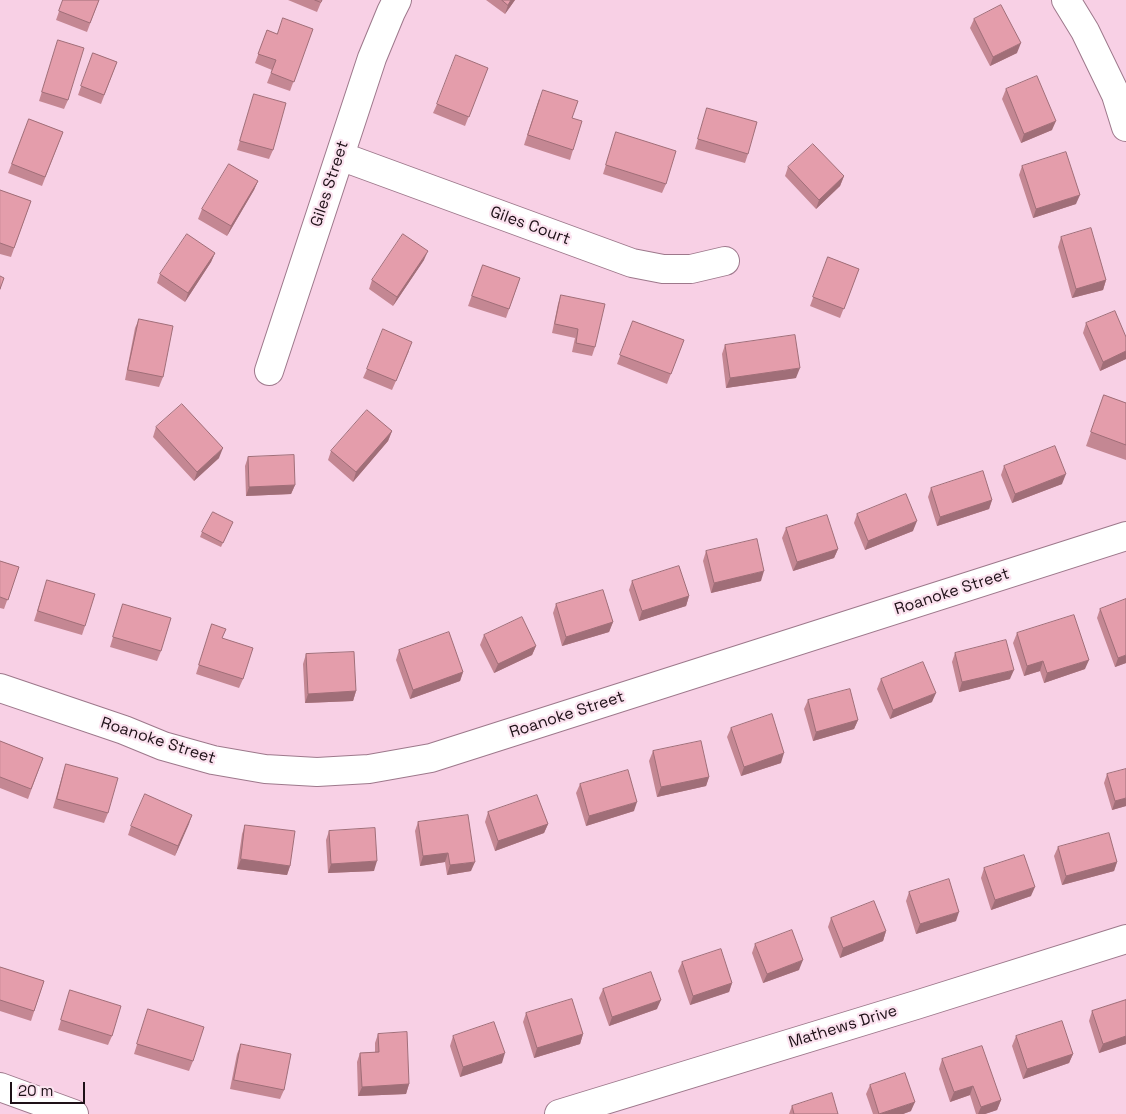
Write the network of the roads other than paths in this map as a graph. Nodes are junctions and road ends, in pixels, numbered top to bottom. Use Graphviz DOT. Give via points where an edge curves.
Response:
graph roads {
  1 [pos="397,0"];
  2 [pos="1066,0"];
  3 [pos="1126,127"];
  4 [pos="340,156"];
  5 [pos="725,261"];
  6 [pos="269,371"];
  7 [pos="1126,536"];
  8 [pos="0,688"];
  9 [pos="1126,939"];
  10 [pos="0,1087"];
  11 [pos="74,1114"];
  12 [pos="560,1114"];
  1 -- 4 [label="street, Giles Street" via="372,58"];
  2 -- 3 [label="street" via="1116,95"];
  4 -- 5 [label="street, Giles Court" via="632,263 663,269 691,269"];
  4 -- 6 [label="street, Giles Street"];
  7 -- 8 [label="street, Roanoke Street" via="431,758 370,769 317,772 265,769 213,760 163,746"];
  9 -- 12 [label="street, Mathews Drive"];
  10 -- 11 [label="street"];
}
